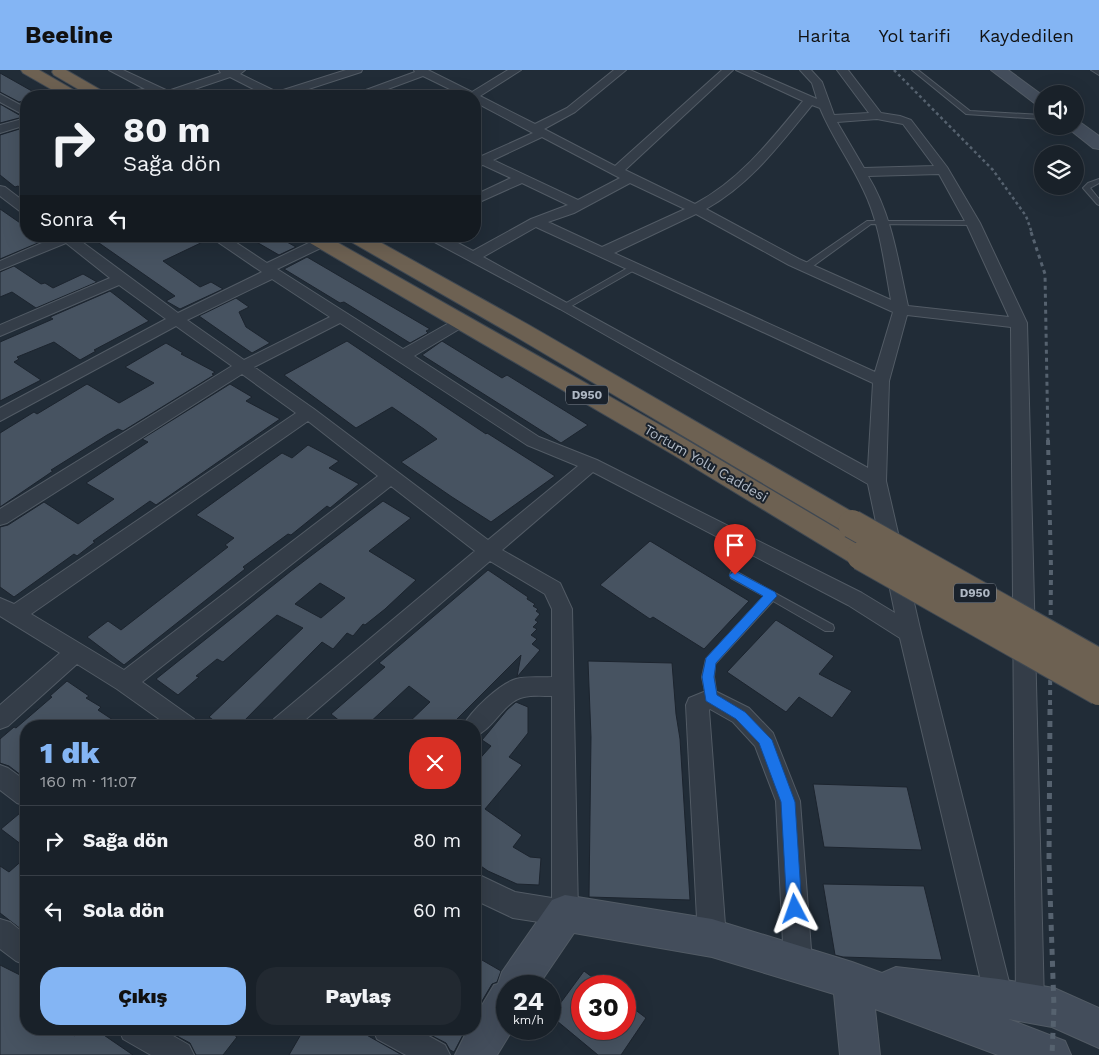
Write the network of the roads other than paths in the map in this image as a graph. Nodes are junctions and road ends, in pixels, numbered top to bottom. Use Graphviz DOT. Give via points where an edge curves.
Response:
graph roads {
  1 [pos="28,70"];
  2 [pos="56,70"];
  3 [pos="114,70"];
  4 [pos="357,70"];
  5 [pos="516,70"];
  6 [pos="621,70"];
  7 [pos="728,70"];
  8 [pos="741,70"];
  9 [pos="805,70"];
  10 [pos="842,70"];
  11 [pos="915,70"];
  12 [pos="998,70"];
  13 [pos="1096,70"];
  14 [pos="231,71"];
  15 [pos="422,71"];
  16 [pos="1099,72"];
  17 [pos="63,90"];
  18 [pos="91,90"];
  19 [pos="152,90"];
  20 [pos="176,90"];
  21 [pos="265,90"];
  22 [pos="295,90"];
  23 [pos="374,90"];
  24 [pos="458,90"];
  25 [pos="481,92"];
  26 [pos="1034,96"];
  27 [pos="0,97"];
  28 [pos="810,100"];
  29 [pos="481,101"];
  30 [pos="825,107"];
  31 [pos="496,108"];
  32 [pos="20,109"];
  33 [pos="482,114"];
  34 [pos="877,116"];
  35 [pos="1034,117"];
  36 [pos="831,119"];
  37 [pos="20,123"];
  38 [pos="0,129"];
  39 [pos="539,131"];
  40 [pos="1084,133"];
  41 [pos="1099,144"];
  42 [pos="481,161"];
  43 [pos="481,163"];
  44 [pos="943,170"];
  45 [pos="617,171"];
  46 [pos="860,172"];
  47 [pos="522,178"];
  48 [pos="630,178"];
  49 [pos="1099,182"];
  50 [pos="0,190"];
  51 [pos="481,197"];
  52 [pos="1099,203"];
  53 [pos="20,205"];
  54 [pos="579,205"];
  55 [pos="696,209"];
  56 [pos="883,221"];
  57 [pos="536,222"];
  58 [pos="973,223"];
  59 [pos="54,242"];
  60 [pos="72,242"];
  61 [pos="225,242"];
  62 [pos="312,242"];
  63 [pos="322,242"];
  64 [pos="366,242"];
  65 [pos="445,242"];
  66 [pos="602,253"];
  67 [pos="472,256"];
  68 [pos="0,266"];
  69 [pos="806,267"];
  70 [pos="634,268"];
  71 [pos="269,271"];
  72 [pos="120,279"];
  73 [pos="565,306"];
  74 [pos="901,310"];
  75 [pos="341,317"];
  76 [pos="177,319"];
  77 [pos="461,322"];
  78 [pos="1018,324"];
  79 [pos="0,331"];
  80 [pos="401,357"];
  81 [pos="244,366"];
  82 [pos="880,381"];
  83 [pos="308,413"];
  84 [pos="0,415"];
  85 [pos="591,464"];
  86 [pos="391,476"];
  87 [pos="877,482"];
  88 [pos="0,518"];
  89 [pos="488,550"];
  90 [pos="735,575"];
  91 [pos="771,596"];
  92 [pos="8,610"];
  93 [pos="829,628"];
  94 [pos="910,633"];
  95 [pos="76,652"];
  96 [pos="1099,663"];
  97 [pos="124,682"];
  98 [pos="562,686"];
  99 [pos="1099,691"];
  100 [pos="711,698"];
  101 [pos="0,719"];
  102 [pos="178,720"];
  103 [pos="289,720"];
  104 [pos="481,720"];
  105 [pos="0,776"];
  106 [pos="20,791"];
  107 [pos="481,889"];
  108 [pos="565,913"];
  109 [pos="0,932"];
  110 [pos="712,938"];
  111 [pos="20,947"];
  112 [pos="798,963"];
  113 [pos="523,975"];
  114 [pos="852,981"];
  115 [pos="1014,1000"];
  116 [pos="496,1019"];
  117 [pos="1099,1028"];
  118 [pos="144,1035"];
  119 [pos="398,1035"];
  120 [pos="179,1055"];
  121 [pos="435,1055"];
  122 [pos="475,1055"];
  123 [pos="860,1055"];
  124 [pos="1051,1055"];
  1 -- 17 [label="highway"];
  2 -- 18 [label="highway"];
  3 -- 19 [label="street"];
  4 -- 22 [label="street"];
  5 -- 25 [label="street"];
  6 -- 39 [label="street"];
  7 -- 45 [label="street"];
  8 -- 28 [label="street"];
  9 -- 30 [label="street" via="817,82"];
  10 -- 34 [label="street"];
  11 -- 35 [label="lane" via="968,113"];
  12 -- 26 [label="street"];
  13 -- 16 [label="street"];
  14 -- 20 [label="street"];
  14 -- 21 [label="street"];
  15 -- 23 [label="street"];
  15 -- 24 [label="street"];
  27 -- 32 [label="street"];
  28 -- 30 [label="street"];
  28 -- 55 [label="street" via="758,161 725,191"];
  29 -- 31 [label="street"];
  30 -- 36 [label="street"];
  31 -- 33 [label="street"];
  31 -- 39 [label="street"];
  34 -- 36 [label="street"];
  34 -- 44 [label="street" via="900,118 907,122"];
  36 -- 46 [label="street"];
  37 -- 38 [label="street"];
  39 -- 42 [label="street"];
  39 -- 45 [label="street"];
  40 -- 41 [label="street"];
  43 -- 47 [label="street"];
  44 -- 46 [label="street"];
  44 -- 58 [label="street"];
  45 -- 48 [label="street"];
  46 -- 56 [label="street"];
  47 -- 51 [label="street"];
  47 -- 54 [label="street"];
  48 -- 54 [label="street"];
  48 -- 55 [label="street"];
  49 -- 52 [label="lane" via="1086,188"];
  50 -- 53 [label="street"];
  54 -- 57 [label="street"];
  55 -- 66 [label="street"];
  55 -- 69 [label="street"];
  56 -- 58 [label="lane"];
  56 -- 69 [label="lane" via="869,222"];
  56 -- 74 [label="street"];
  57 -- 66 [label="street"];
  57 -- 67 [label="street"];
  58 -- 78 [label="street"];
  59 -- 68 [label="street"];
  60 -- 72 [label="street"];
  61 -- 71 [label="street"];
  62 -- 71 [label="street"];
  63 -- 77 [label="highway, Tortum Yolu Caddesi / D950"];
  64 -- 96 [label="highway, Tortum Yolu Caddesi / D950, bridge"];
  65 -- 67 [label="street"];
  66 -- 70 [label="street"];
  67 -- 73 [label="street"];
  69 -- 74 [label="street"];
  70 -- 73 [label="lane"];
  70 -- 82 [label="street"];
  71 -- 75 [label="street"];
  71 -- 76 [label="street"];
  72 -- 76 [label="street"];
  72 -- 79 [label="street"];
  73 -- 87 [label="street"];
  74 -- 78 [label="street"];
  74 -- 82 [label="street"];
  75 -- 80 [label="street"];
  75 -- 81 [label="street"];
  76 -- 81 [label="street"];
  76 -- 84 [label="street"];
  77 -- 80 [label="street"];
  77 -- 99 [label="highway, Tortum Yolu Caddesi / D950, bridge"];
  78 -- 115 [label="street"];
  80 -- 85 [label="street" via="533,441"];
  81 -- 83 [label="street"];
  81 -- 88 [label="street"];
  82 -- 87 [label="street"];
  83 -- 86 [label="street"];
  83 -- 92 [label="street"];
  85 -- 89 [label="street"];
  85 -- 94 [label="street" via="855,599"];
  86 -- 89 [label="street"];
  86 -- 97 [label="street"];
  87 -- 94 [label="street"];
  89 -- 98 [label="street" via="553,589 562,609"];
  89 -- 103 [label="street"];
  90 -- 91 [label="lane"];
  91 -- 93 [label="lane"];
  91 -- 100 [label="lane" via="710,662"];
  92 -- 95 [label="street"];
  94 -- 115 [label="street"];
  95 -- 97 [label="street"];
  95 -- 101 [label="street"];
  97 -- 102 [label="street"];
  98 -- 104 [label="street" via="518,688"];
  98 -- 108 [label="street"];
  100 -- 110 [label="street" via="697,705"];
  100 -- 112 [label="street" via="741,716 765,740 788,802"];
  105 -- 106 [label="street"];
  107 -- 108 [label="street" via="513,905"];
  108 -- 110 [label="street"];
  108 -- 113 [label="street"];
  109 -- 111 [label="street"];
  110 -- 112 [label="street"];
  112 -- 114 [label="street"];
  114 -- 115 [label="street"];
  114 -- 123 [label="street"];
  114 -- 124 [label="street"];
  115 -- 117 [label="street" via="1054,1008"];
  116 -- 122 [label="street"];
  118 -- 120 [label="street"];
  119 -- 121 [label="street"];
}
